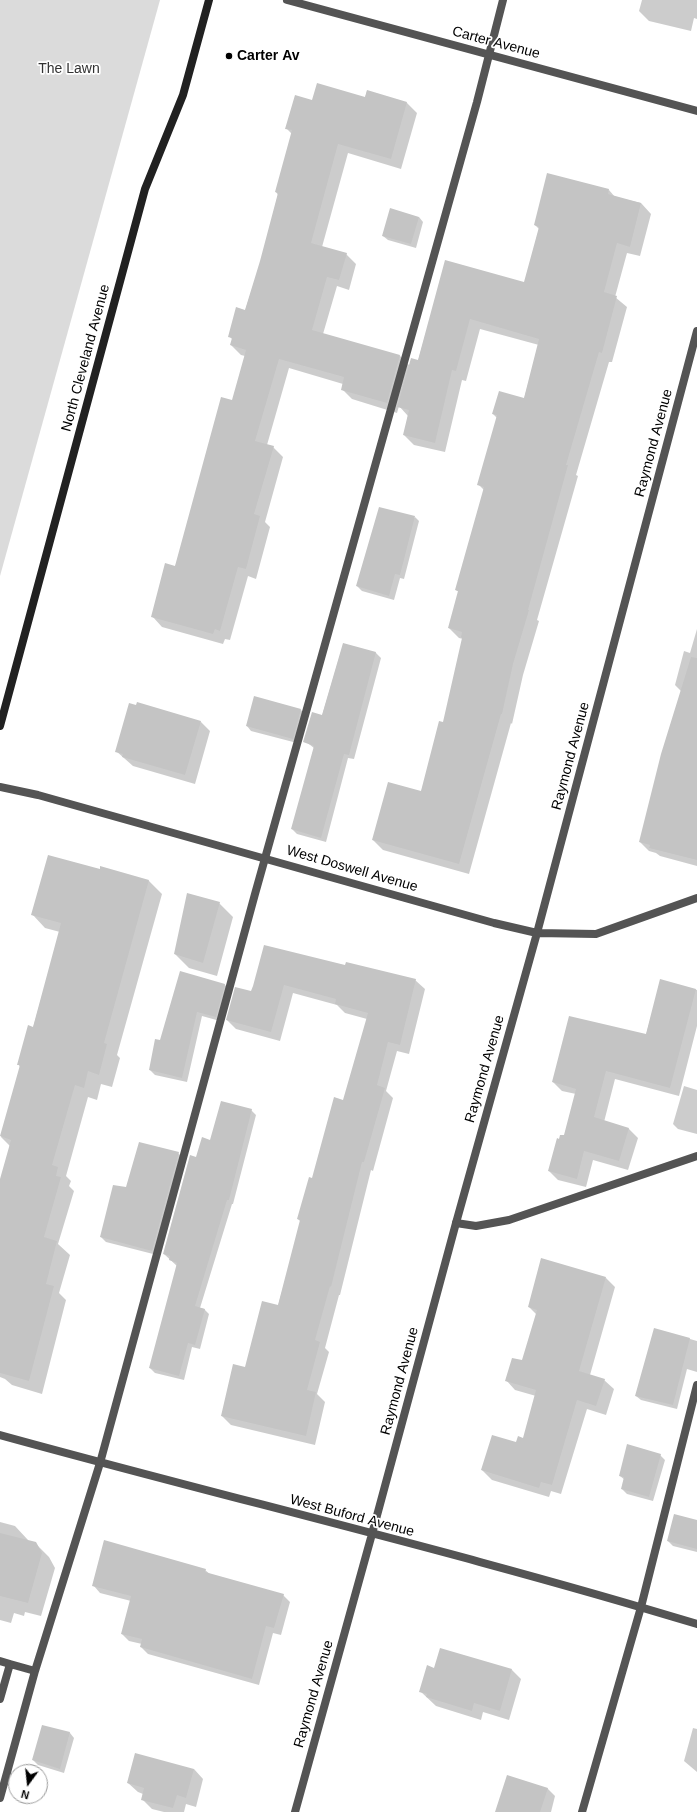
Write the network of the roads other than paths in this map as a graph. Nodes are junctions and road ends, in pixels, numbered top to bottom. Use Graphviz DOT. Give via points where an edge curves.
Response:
graph roads {
  1 [pos="209,0"];
  2 [pos="287,0"];
  3 [pos="503,0"];
  4 [pos="490,55"];
  5 [pos="697,111"];
  6 [pos="697,332"];
  7 [pos="0,726"];
  8 [pos="0,787"];
  9 [pos="265,858"];
  10 [pos="697,898"];
  11 [pos="537,933"];
  12 [pos="697,1156"];
  13 [pos="456,1223"];
  14 [pos="697,1385"];
  15 [pos="0,1435"];
  16 [pos="100,1463"];
  17 [pos="372,1534"];
  18 [pos="641,1607"];
  19 [pos="697,1624"];
  20 [pos="0,1661"];
  21 [pos="10,1664"];
  22 [pos="35,1670"];
  23 [pos="0,1699"];
  24 [pos="0,1798"];
  25 [pos="295,1812"];
  26 [pos="582,1812"];
  1 -- 7 [label="main road, North Cleveland Avenue" via="183,95 146,189"];
  2 -- 4 [label="street, Carter Avenue"];
  3 -- 4 [label="street"];
  4 -- 5 [label="street, Carter Avenue"];
  4 -- 9 [label="street"];
  6 -- 11 [label="street, Raymond Avenue"];
  8 -- 9 [label="street, West Doswell Avenue" via="38,795"];
  9 -- 11 [label="street, West Doswell Avenue"];
  9 -- 16 [label="street"];
  10 -- 11 [label="street, West Doswell Avenue" via="596,934"];
  11 -- 13 [label="street, Raymond Avenue"];
  12 -- 13 [label="street" via="509,1220 476,1226"];
  13 -- 17 [label="street, Raymond Avenue"];
  14 -- 18 [label="street"];
  15 -- 16 [label="street, West Buford Avenue"];
  16 -- 17 [label="street, West Buford Avenue"];
  16 -- 22 [label="street"];
  17 -- 18 [label="street, West Buford Avenue"];
  17 -- 25 [label="street, Raymond Avenue"];
  18 -- 19 [label="street, West Buford Avenue"];
  18 -- 26 [label="street"];
  20 -- 21 [label="street"];
  21 -- 22 [label="street"];
  21 -- 23 [label="street"];
  22 -- 24 [label="street"];
}
